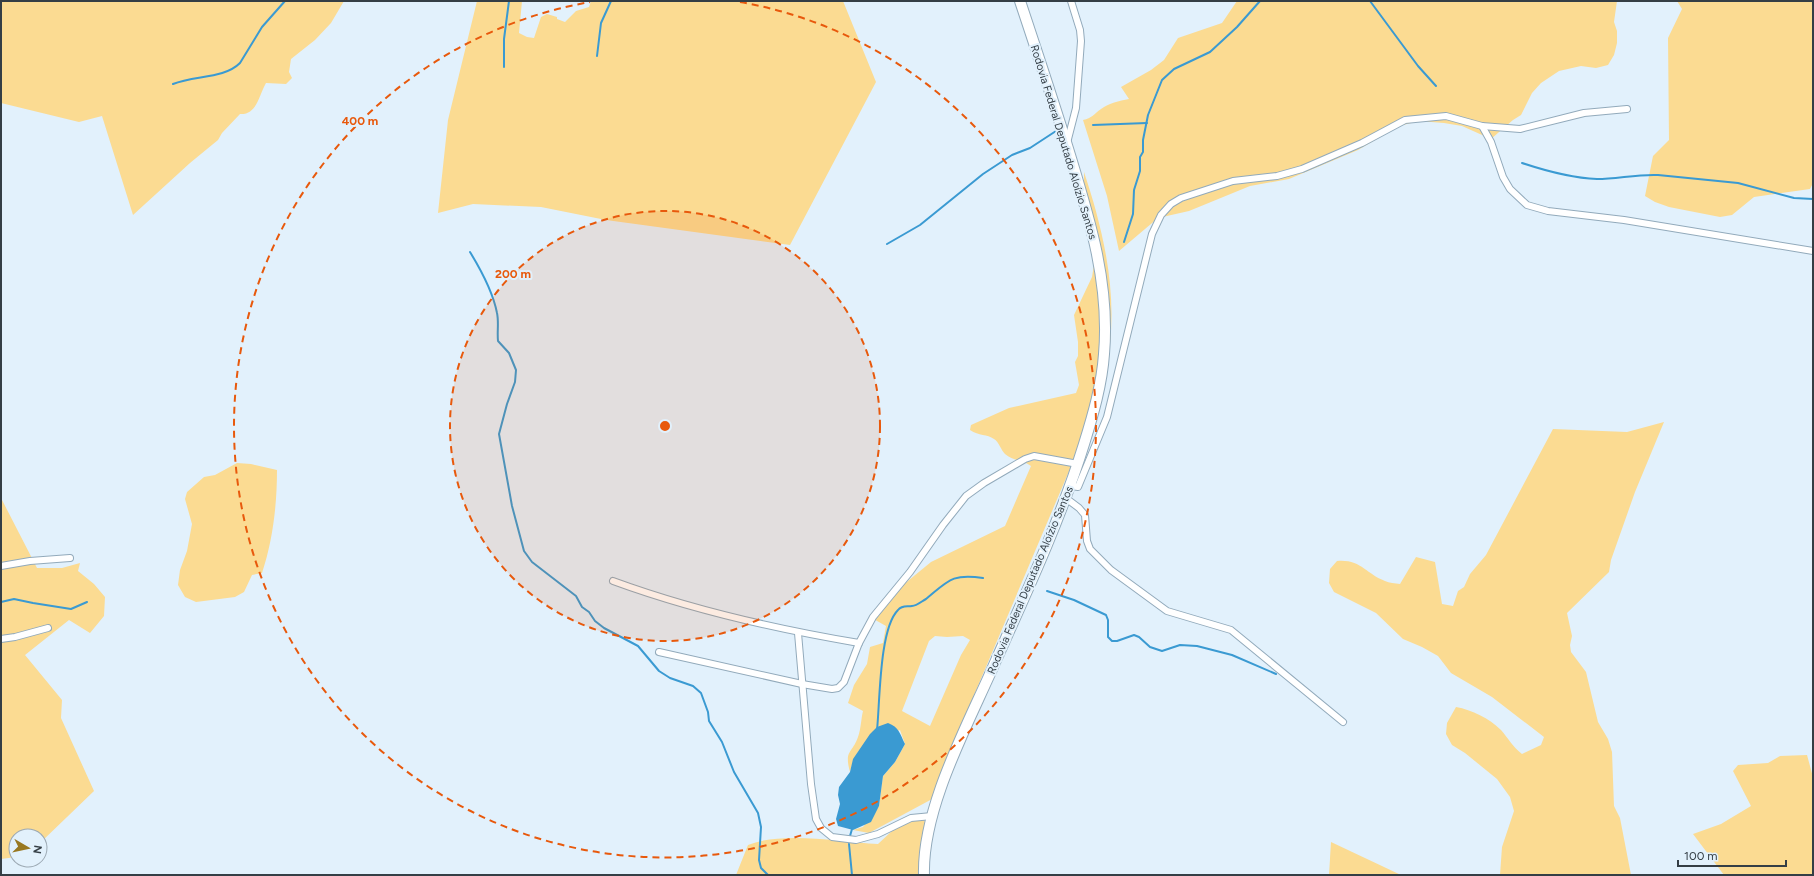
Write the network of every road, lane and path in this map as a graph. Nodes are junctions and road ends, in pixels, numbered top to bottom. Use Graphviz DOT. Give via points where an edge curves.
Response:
graph roads {
  1 [pos="1020,1"];
  2 [pos="1071,1"];
  3 [pos="1627,109"];
  4 [pos="1482,126"];
  5 [pos="1067,145"];
  6 [pos="1813,251"];
  7 [pos="1079,470"];
  8 [pos="1067,499"];
  9 [pos="70,558"];
  10 [pos="1,566"];
  11 [pos="613,581"];
  12 [pos="48,628"];
  13 [pos="798,633"];
  14 [pos="1,639"];
  15 [pos="859,643"];
  16 [pos="659,652"];
  17 [pos="802,684"];
  18 [pos="1342,722"];
  19 [pos="932,816"];
  20 [pos="924,875"];
  1 -- 5 [label="highway, Rodovia Federal Deputado Aloízio Santos"];
  2 -- 5 [label="street" via="1081,41 1076,108"];
  3 -- 4 [label="street" via="1584,113 1520,129"];
  4 -- 6 [label="street" via="1491,142 1503,177 1510,189 1527,205 1548,211 1624,220"];
  4 -- 7 [label="street" via="1446,116 1405,120 1362,143 1302,169 1277,176 1233,181 1181,198 1171,204 1161,215 1152,234 1107,417"];
  5 -- 7 [label="highway, Rodovia Federal Deputado Aloízio Santos" via="1089,214 1101,269 1104,297 1104,355 1101,378"];
  7 -- 8 [label="highway, Rodovia Federal Deputado Aloízio Santos"];
  7 -- 15 [label="street" via="1034,456 974,488 873,617"];
  8 -- 18 [label="street" via="1085,516 1090,549 1123,579 1167,611 1231,630"];
  8 -- 19 [label="highway, Rodovia Federal Deputado Aloízio Santos" via="946,775"];
  9 -- 10 [label="street"];
  11 -- 13 [label="street" via="649,594"];
  12 -- 14 [label="street"];
  13 -- 15 [label="street"];
  13 -- 17 [label="street"];
  15 -- 17 [label="street" via="844,682 838,688"];
  16 -- 17 [label="street"];
  17 -- 19 [label="street" via="816,819 826,834 856,840 878,834 911,818"];
  19 -- 20 [label="highway, Rodovia Federal Deputado Aloízio Santos" via="928,830"];
}
